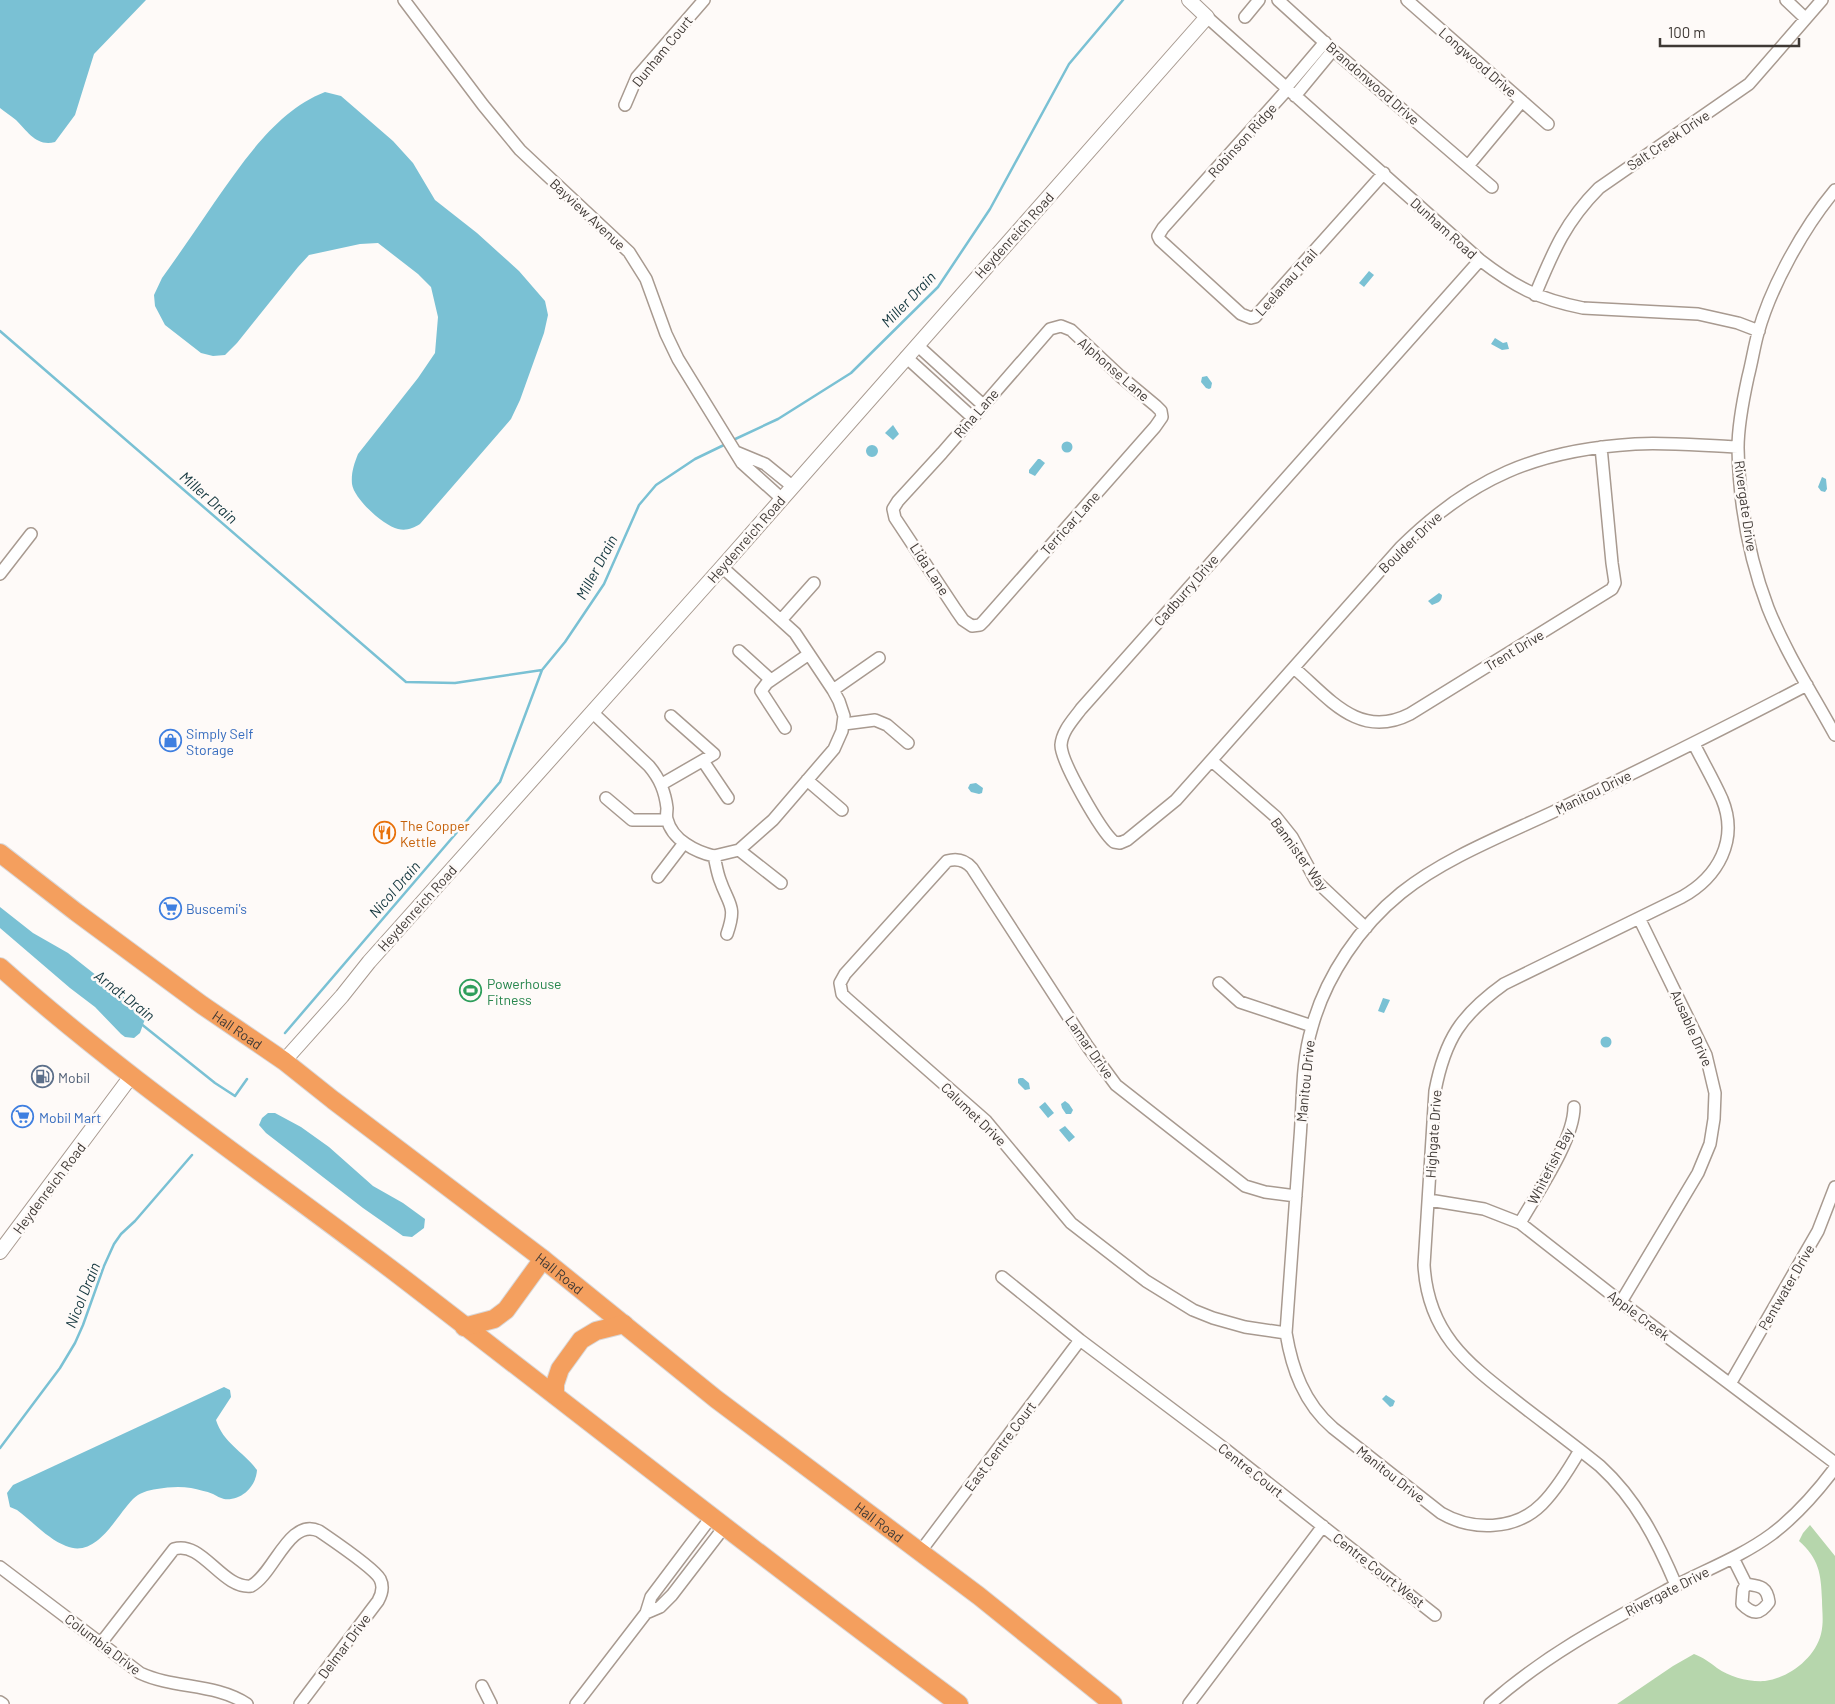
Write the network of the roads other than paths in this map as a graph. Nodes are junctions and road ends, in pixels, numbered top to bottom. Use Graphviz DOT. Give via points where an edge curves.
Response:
graph roads {
  1 [pos="404,0"];
  2 [pos="704,0"];
  3 [pos="1189,0"];
  4 [pos="1259,0"];
  5 [pos="1278,0"];
  6 [pos="1408,0"];
  7 [pos="1786,0"];
  8 [pos="1822,0"];
  9 [pos="1207,17"];
  10 [pos="1245,17"];
  11 [pos="1806,18"];
  12 [pos="1329,46"];
  13 [pos="1286,88"];
  14 [pos="1295,96"];
  15 [pos="1522,101"];
  16 [pos="625,105"];
  17 [pos="1548,124"];
  18 [pos="1468,166"];
  19 [pos="1384,173"];
  20 [pos="1492,187"];
  21 [pos="1834,192"];
  22 [pos="1158,236"];
  23 [pos="1480,260"];
  24 [pos="1535,295"];
  25 [pos="1061,326"];
  26 [pos="1758,331"];
  27 [pos="917,345"];
  28 [pos="906,357"];
  29 [pos="983,405"];
  30 [pos="972,417"];
  31 [pos="1162,417"];
  32 [pos="1601,447"];
  33 [pos="1738,447"];
  34 [pos="736,452"];
  35 [pos="792,486"];
  36 [pos="781,498"];
  37 [pos="895,505"];
  38 [pos="31,534"];
  39 [pos="722,566"];
  40 [pos="0,574"];
  41 [pos="814,582"];
  42 [pos="781,620"];
  43 [pos="975,626"];
  44 [pos="739,651"];
  45 [pos="809,654"];
  46 [pos="879,658"];
  47 [pos="1294,668"];
  48 [pos="771,680"];
  49 [pos="1807,685"];
  50 [pos="832,690"];
  51 [pos="592,712"];
  52 [pos="671,716"];
  53 [pos="844,724"];
  54 [pos="785,728"];
  55 [pos="1835,735"];
  56 [pos="908,744"];
  57 [pos="1694,744"];
  58 [pos="703,761"];
  59 [pos="1212,761"];
  60 [pos="807,780"];
  61 [pos="662,784"];
  62 [pos="606,798"];
  63 [pos="728,798"];
  64 [pos="842,810"];
  65 [pos="667,820"];
  66 [pos="684,843"];
  67 [pos="739,850"];
  68 [pos="0,853"];
  69 [pos="714,856"];
  70 [pos="957,859"];
  71 [pos="658,877"];
  72 [pos="780,883"];
  73 [pos="1639,918"];
  74 [pos="1366,928"];
  75 [pos="727,934"];
  76 [pos="0,967"];
  77 [pos="1219,983"];
  78 [pos="1312,1026"];
  79 [pos="284,1061"];
  80 [pos="132,1075"];
  81 [pos="1574,1107"];
  82 [pos="1835,1187"];
  83 [pos="1296,1196"];
  84 [pos="1429,1200"];
  85 [pos="1520,1223"];
  86 [pos="0,1252"];
  87 [pos="543,1259"];
  88 [pos="1002,1277"];
  89 [pos="1622,1302"];
  90 [pos="624,1324"];
  91 [pos="464,1327"];
  92 [pos="1286,1332"];
  93 [pos="1080,1340"];
  94 [pos="1730,1384"];
  95 [pos="555,1395"];
  96 [pos="1580,1450"];
  97 [pos="1835,1463"];
  98 [pos="1835,1468"];
  99 [pos="718,1521"];
  100 [pos="1323,1526"];
  101 [pos="920,1552"];
  102 [pos="1733,1558"];
  103 [pos="0,1567"];
  104 [pos="666,1576"];
  105 [pos="1746,1584"];
  106 [pos="1676,1585"];
  107 [pos="679,1586"];
  108 [pos="646,1613"];
  109 [pos="1435,1615"];
  110 [pos="100,1643"];
  111 [pos="482,1686"];
  112 [pos="1092,1696"];
  113 [pos="247,1704"];
  114 [pos="300,1704"];
  115 [pos="491,1704"];
  116 [pos="576,1704"];
  117 [pos="958,1704"];
  118 [pos="1113,1704"];
  119 [pos="1189,1704"];
  120 [pos="1490,1704"];
  1 -- 34 [label="street, Bayview Avenue" via="516,145 628,252 646,279 678,359"];
  2 -- 16 [label="street, Dunham Court" via="638,77"];
  3 -- 9 [label="street, Dunham Road"];
  4 -- 10 [label="street"];
  5 -- 12 [label="street, Brandonwood Drive"];
  6 -- 15 [label="street, Longwood Drive"];
  7 -- 11 [label="street"];
  8 -- 11 [label="street, Salt Creek Drive"];
  9 -- 13 [label="street, Dunham Road"];
  9 -- 27 [label="street, Heydenreich Road"];
  11 -- 24 [label="street, Salt Creek Drive" via="1748,84 1588,198 1567,224"];
  12 -- 13 [label="street, Robinson Ridge"];
  12 -- 14 [label="street"];
  12 -- 18 [label="street, Brandonwood Drive"];
  13 -- 14 [label="street, Dunham Road"];
  13 -- 22 [label="street, Robinson Ridge"];
  14 -- 19 [label="street, Dunham Road"];
  15 -- 17 [label="street, Longwood Drive"];
  15 -- 18 [label="street"];
  18 -- 20 [label="street, Brandonwood Drive"];
  19 -- 22 [label="street, Leelanau Trail" via="1255,317 1242,314 1164,245"];
  19 -- 23 [label="street, Dunham Road"];
  21 -- 26 [label="street, Rivergate Drive" via="1796,247"];
  23 -- 24 [label="street, Dunham Road"];
  23 -- 59 [label="street, Cadburry Drive" via="1081,709 1067,728 1061,746 1066,766 1103,830 1108,838 1120,843 1176,800"];
  24 -- 26 [label="street, Dunham Road" via="1583,308 1698,314"];
  25 -- 29 [label="street, Rina Lane" via="1050,329"];
  25 -- 31 [label="street, Alphonse Lane" via="1071,330 1156,406"];
  26 -- 33 [label="street, Rivergate Drive" via="1743,403"];
  27 -- 28 [label="street, Heydenreich Road"];
  27 -- 29 [label="street"];
  28 -- 30 [label="street"];
  28 -- 35 [label="street, Heydenreich Road"];
  29 -- 30 [label="street, Rina Lane"];
  30 -- 37 [label="street, Rina Lane"];
  31 -- 43 [label="street, Terricar Lane" via="984,621"];
  32 -- 33 [label="street, Boulder Drive" via="1637,444"];
  32 -- 47 [label="street, Boulder Drive" via="1566,452 1515,469 1450,504 1401,547"];
  32 -- 47 [label="street, Trent Drive" via="1615,582 1612,588 1410,714 1392,721 1368,722 1354,717"];
  33 -- 49 [label="street, Rivergate Drive" via="1743,504 1755,563 1779,634"];
  34 -- 35 [label="street" via="764,464"];
  34 -- 36 [label="street, Bayview Avenue" via="746,468"];
  35 -- 36 [label="street, Heydenreich Road"];
  36 -- 39 [label="street, Heydenreich Road"];
  37 -- 43 [label="street, Lida Lane" via="895,518 963,620"];
  38 -- 40 [label="street"];
  39 -- 42 [label="street"];
  39 -- 51 [label="street, Heydenreich Road"];
  41 -- 42 [label="street"];
  42 -- 45 [label="street"];
  44 -- 48 [label="street"];
  45 -- 48 [label="street"];
  45 -- 50 [label="street"];
  46 -- 50 [label="street"];
  47 -- 59 [label="street, Boulder Drive"];
  48 -- 54 [label="street" via="762,691"];
  49 -- 55 [label="street, Rivergate Drive"];
  49 -- 57 [label="street, Manitou Drive"];
  50 -- 53 [label="street" via="843,709"];
  51 -- 61 [label="street" via="649,766"];
  51 -- 79 [label="street, Heydenreich Road"];
  52 -- 58 [label="street" via="714,754"];
  53 -- 56 [label="street" via="875,720"];
  53 -- 60 [label="street" via="834,750"];
  57 -- 73 [label="street, Highgate Drive" via="1723,801 1728,829 1723,854 1708,878 1693,890"];
  57 -- 74 [label="street, Manitou Drive" via="1420,879"];
  58 -- 61 [label="street"];
  58 -- 63 [label="street"];
  59 -- 74 [label="street, Bannister Way" via="1276,817 1292,837 1316,881"];
  60 -- 64 [label="street"];
  60 -- 67 [label="street" via="762,831"];
  61 -- 65 [label="street"];
  62 -- 65 [label="street" via="632,820"];
  65 -- 66 [label="street"];
  66 -- 69 [label="street"];
  66 -- 71 [label="street"];
  67 -- 69 [label="street"];
  67 -- 72 [label="street"];
  68 -- 79 [label="highway, Hall Road" via="83,918"];
  69 -- 75 [label="street" via="733,911"];
  70 -- 83 [label="street, Lamar Drive" via="972,868 1116,1085 1245,1186"];
  70 -- 92 [label="street, Calumet Drive" via="947,861 845,974 840,983 842,994 994,1129 1071,1223 1146,1281 1178,1302 1213,1318 1246,1327"];
  73 -- 84 [label="street, Highgate Drive" via="1504,984 1479,1003 1455,1031 1440,1066 1434,1099"];
  73 -- 89 [label="street, Ausable Drive" via="1706,1055 1715,1093 1714,1119 1710,1144 1698,1173"];
  74 -- 78 [label="street, Manitou Drive" via="1331,981"];
  76 -- 80 [label="highway" via="86,1041"];
  77 -- 78 [label="street" via="1240,1002"];
  78 -- 83 [label="street, Manitou Drive" via="1303,1081"];
  79 -- 87 [label="highway, Hall Road"];
  80 -- 86 [label="street, Heydenreich Road"];
  80 -- 91 [label="highway"];
  81 -- 85 [label="street, Whitefish Bay" via="1567,1140"];
  82 -- 94 [label="street, Pentwater Drive" via="1818,1231"];
  83 -- 92 [label="street, Manitou Drive"];
  84 -- 85 [label="street, Apple Creek" via="1484,1210"];
  84 -- 96 [label="street, Highgate Drive" via="1425,1275 1432,1305 1444,1332 1478,1372"];
  85 -- 89 [label="street, Apple Creek"];
  87 -- 90 [label="highway, Hall Road"];
  87 -- 91 [label="highway" via="506,1310 494,1319"];
  88 -- 93 [label="street, Centre Court"];
  89 -- 94 [label="street, Apple Creek"];
  90 -- 95 [label="highway" via="596,1331 581,1340 560,1369"];
  90 -- 101 [label="highway, Hall Road" via="716,1399"];
  91 -- 95 [label="highway"];
  92 -- 96 [label="street, Manitou Drive" via="1297,1376 1322,1418 1452,1519 1484,1526 1518,1520 1541,1505"];
  93 -- 100 [label="street, Centre Court"];
  93 -- 101 [label="street, East Centre Court"];
  94 -- 97 [label="street, Apple Creek"];
  95 -- 99 [label="highway"];
  96 -- 106 [label="street, Highgate Drive" via="1616,1480 1628,1496 1654,1537"];
  98 -- 102 [label="street, Rivergate Drive" via="1787,1521"];
  99 -- 104 [label="street"];
  99 -- 107 [label="street"];
  99 -- 117 [label="highway"];
  100 -- 109 [label="street, Centre Court West"];
  100 -- 119 [label="street"];
  101 -- 112 [label="highway, Hall Road" via="979,1596"];
  102 -- 105 [label="street"];
  102 -- 106 [label="street, Rivergate Drive"];
  103 -- 110 [label="street, Columbia Drive"];
  104 -- 107 [label="street"];
  104 -- 108 [label="street" via="651,1598"];
  106 -- 120 [label="street, Rivergate Drive" via="1555,1653"];
  107 -- 108 [label="street" via="660,1607"];
  108 -- 116 [label="street"];
  110 -- 113 [label="street, Columbia Drive" via="149,1678 217,1691"];
  110 -- 114 [label="street, Delmar Drive" via="174,1549 192,1550 239,1585 251,1586 261,1579 298,1532 314,1528 376,1574 382,1585 382,1595"];
  111 -- 115 [label="street"];
  112 -- 118 [label="highway, Hall Road"];
}
